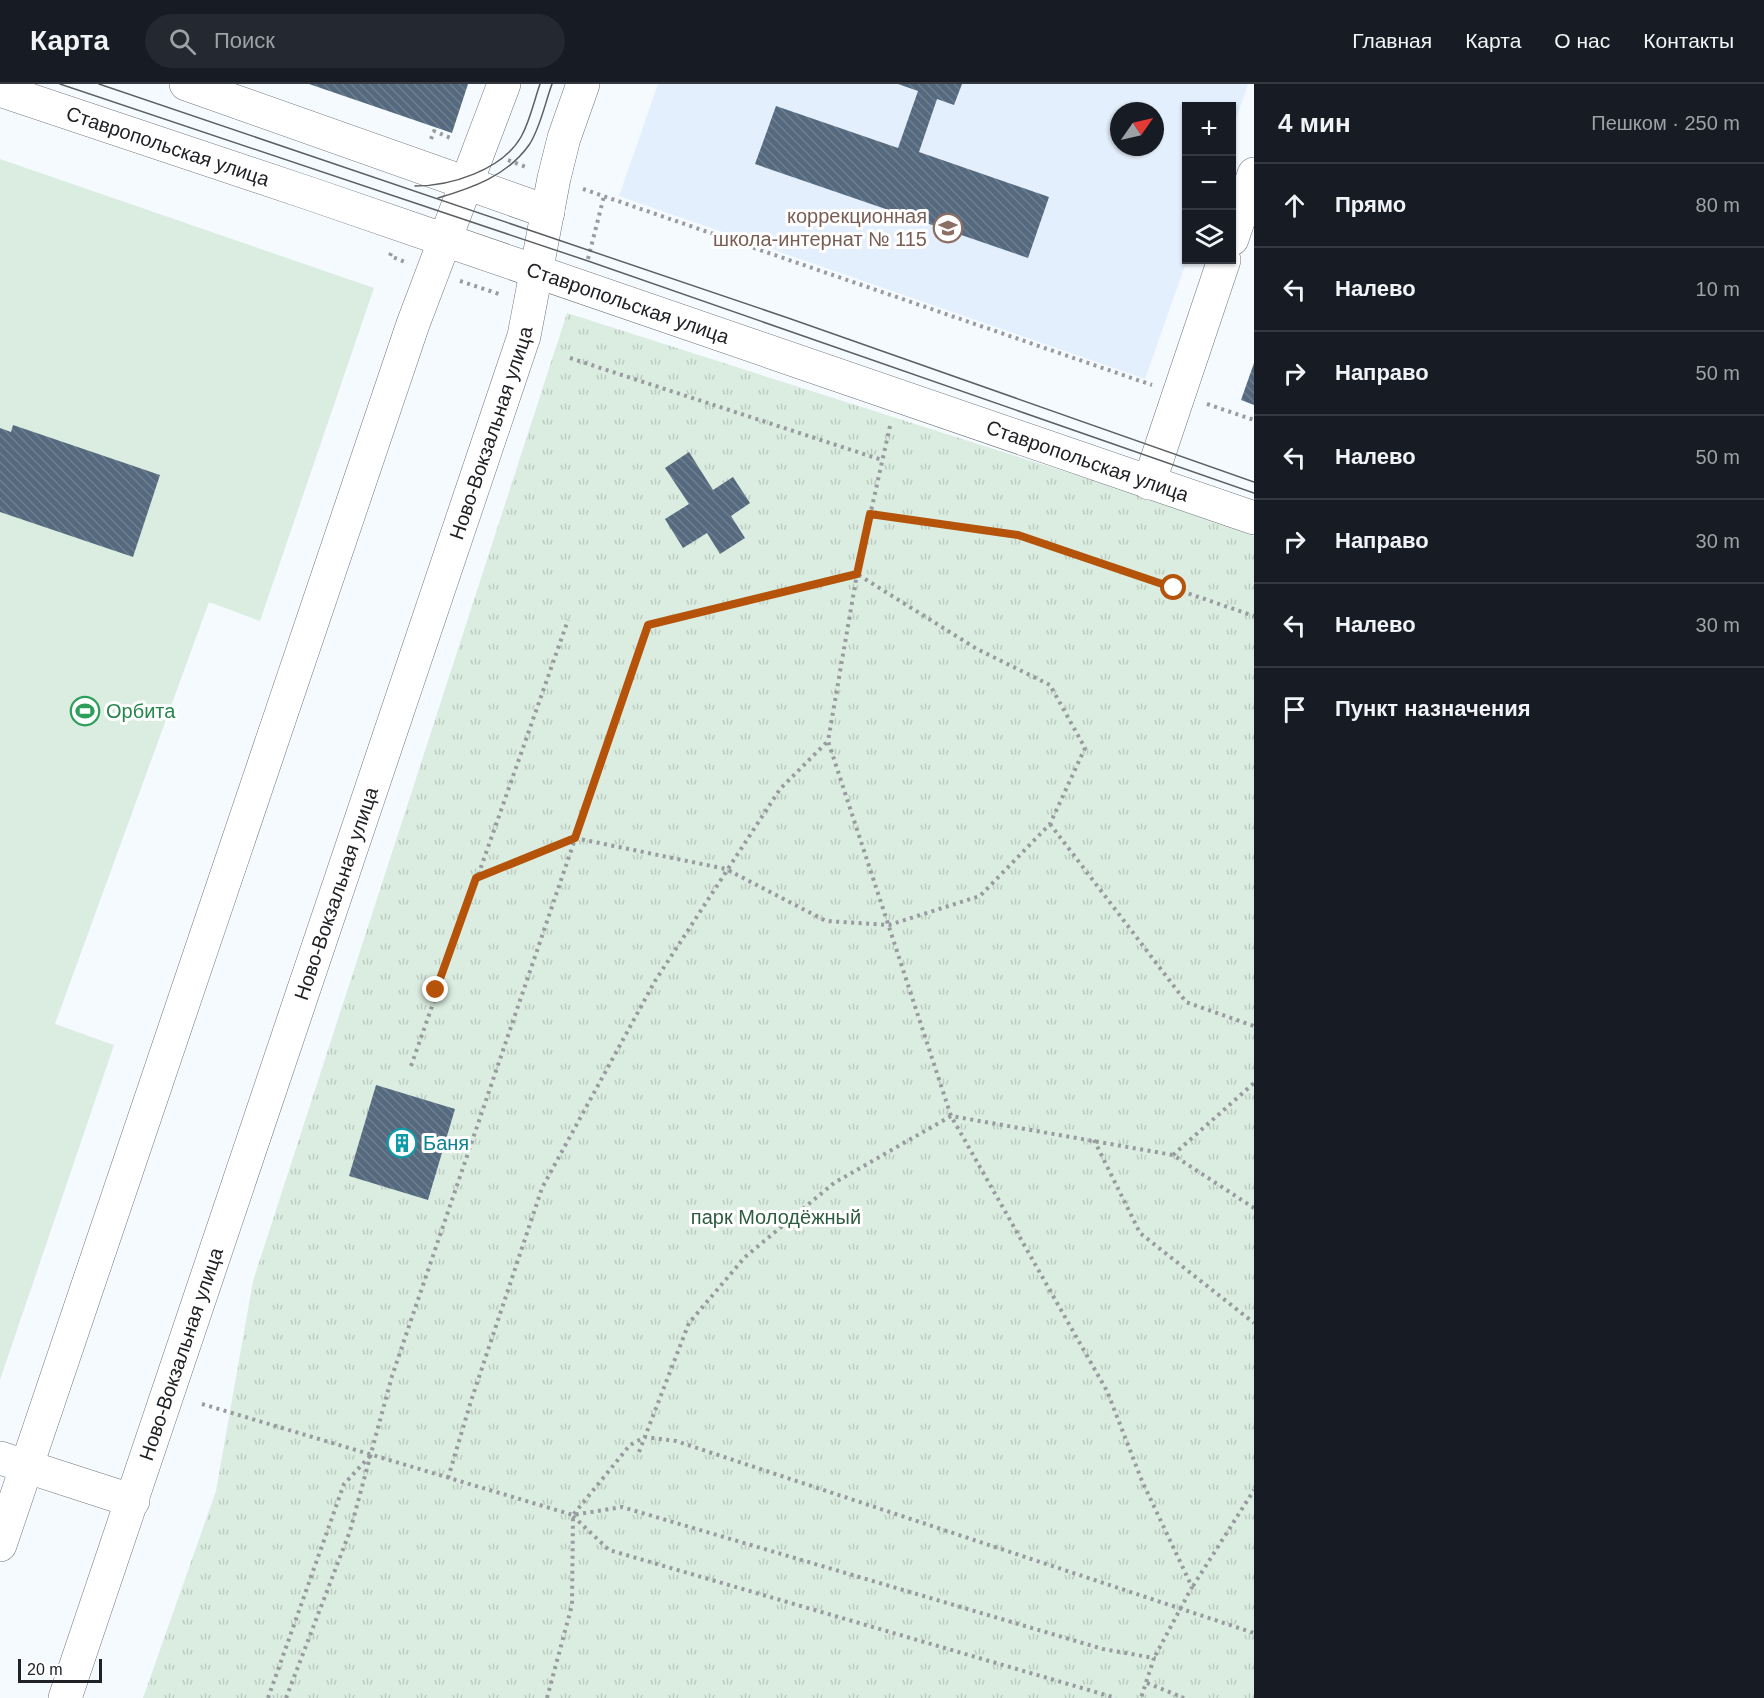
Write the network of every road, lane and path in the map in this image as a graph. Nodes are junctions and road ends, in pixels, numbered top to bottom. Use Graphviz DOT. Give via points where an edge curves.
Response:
graph roads {
  1 [pos="186,84"];
  2 [pos="504,84"];
  3 [pos="583,84"];
  4 [pos="0,90"];
  5 [pos="434,132"];
  6 [pos="480,150"];
  7 [pos="1254,174"];
  8 [pos="554,178"];
  9 [pos="467,183"];
  10 [pos="604,196"];
  11 [pos="548,212"];
  12 [pos="1236,227"];
  13 [pos="446,240"];
  14 [pos="1223,264"];
  15 [pos="538,271"];
  16 [pos="581,287"];
  17 [pos="570,358"];
  18 [pos="1178,394"];
  19 [pos="892,416"];
  20 [pos="1254,420"];
  21 [pos="882,460"];
  22 [pos="1149,483"];
  23 [pos="870,514"];
  24 [pos="1254,518"];
  25 [pos="857,574"];
  26 [pos="1254,616"];
  27 [pos="568,620"];
  28 [pos="828,741"];
  29 [pos="1050,824"];
  30 [pos="575,838"];
  31 [pos="726,869"];
  32 [pos="476,878"];
  33 [pos="889,925"];
  34 [pos="1254,1026"];
  35 [pos="411,1066"];
  36 [pos="1254,1083"];
  37 [pos="951,1116"];
  38 [pos="1094,1140"];
  39 [pos="1173,1155"];
  40 [pos="1254,1208"];
  41 [pos="1254,1323"];
  42 [pos="202,1404"];
  43 [pos="645,1437"];
  44 [pos="639,1452"];
  45 [pos="371,1454"];
  46 [pos="13,1463"];
  47 [pos="448,1478"];
  48 [pos="1254,1490"];
  49 [pos="133,1501"];
  50 [pos="573,1515"];
  51 [pos="0,1545"];
  52 [pos="1192,1587"];
  53 [pos="1182,1607"];
  54 [pos="1254,1633"];
  55 [pos="1154,1658"];
  56 [pos="1147,1683"];
  57 [pos="65,1698"];
  58 [pos="268,1698"];
  59 [pos="286,1698"];
  60 [pos="547,1698"];
  61 [pos="1116,1698"];
  62 [pos="1140,1698"];
  63 [pos="1184,1698"];
  1 -- 9 [label="main road"];
  2 -- 6 [label="main road"];
  3 -- 8 [label="main road, Ново-Вокзальная улица"];
  4 -- 13 [label="main road, Ставропольская улица"];
  5 -- 6 [label="path"];
  6 -- 8 [label="path"];
  6 -- 9 [label="main road"];
  7 -- 12 [label="main road"];
  8 -- 10 [label="path"];
  8 -- 11 [label="main road, Ново-Вокзальная улица"];
  9 -- 11 [label="main road"];
  9 -- 13 [label="main road"];
  10 -- 16 [label="path"];
  10 -- 18 [label="path"];
  11 -- 15 [label="main road, Ново-Вокзальная улица"];
  13 -- 15 [label="main road, Ставропольская улица"];
  13 -- 46 [label="main road" via="413,324"];
  14 -- 18 [label="main road"];
  15 -- 16 [label="main road, Ставропольская улица"];
  15 -- 49 [label="main road, Ново-Вокзальная улица" via="520,348"];
  16 -- 22 [label="main road, Ставропольская улица"];
  17 -- 21 [label="path"];
  18 -- 20 [label="path"];
  18 -- 22 [label="main road"];
  19 -- 21 [label="path"];
  21 -- 23 [label="path"];
  22 -- 24 [label="main road, Ставропольская улица"];
  23 -- 25 [label="path"];
  23 -- 26 [label="path" via="1018,535"];
  25 -- 28 [label="path"];
  25 -- 29 [label="path" via="977,649 1050,685 1085,748"];
  25 -- 30 [label="path" via="648,625"];
  27 -- 32 [label="path"];
  28 -- 31 [label="path" via="780,789"];
  28 -- 33 [label="path"];
  29 -- 33 [label="path" via="980,896"];
  29 -- 34 [label="path" via="1186,1002"];
  30 -- 31 [label="path"];
  30 -- 32 [label="path"];
  30 -- 45 [label="path" via="392,1376"];
  31 -- 33 [label="path" via="826,921"];
  31 -- 47 [label="path" via="655,981 542,1188"];
  32 -- 35 [label="path"];
  33 -- 37 [label="path"];
  36 -- 39 [label="path"];
  37 -- 38 [label="path"];
  37 -- 43 [label="path" via="834,1182 745,1257 689,1323"];
  37 -- 52 [label="path" via="1107,1391 1142,1481"];
  38 -- 39 [label="path"];
  38 -- 41 [label="path" via="1140,1233"];
  39 -- 40 [label="path"];
  42 -- 45 [label="path"];
  43 -- 44 [label="path"];
  43 -- 50 [label="path" via="630,1445"];
  43 -- 53 [label="path" via="676,1441"];
  45 -- 47 [label="path"];
  45 -- 58 [label="path" via="344,1484"];
  45 -- 59 [label="path" via="351,1532"];
  46 -- 49 [label="main road"];
  46 -- 51 [label="main road"];
  47 -- 50 [label="path"];
  48 -- 52 [label="path"];
  49 -- 57 [label="main road, Ново-Вокзальная улица"];
  50 -- 55 [label="path" via="622,1507 1103,1649"];
  50 -- 60 [label="path" via="572,1605"];
  50 -- 61 [label="path" via="609,1550"];
  52 -- 53 [label="path"];
  53 -- 54 [label="path"];
  53 -- 55 [label="path"];
  55 -- 56 [label="path"];
  56 -- 62 [label="path"];
  56 -- 63 [label="path"];
}
